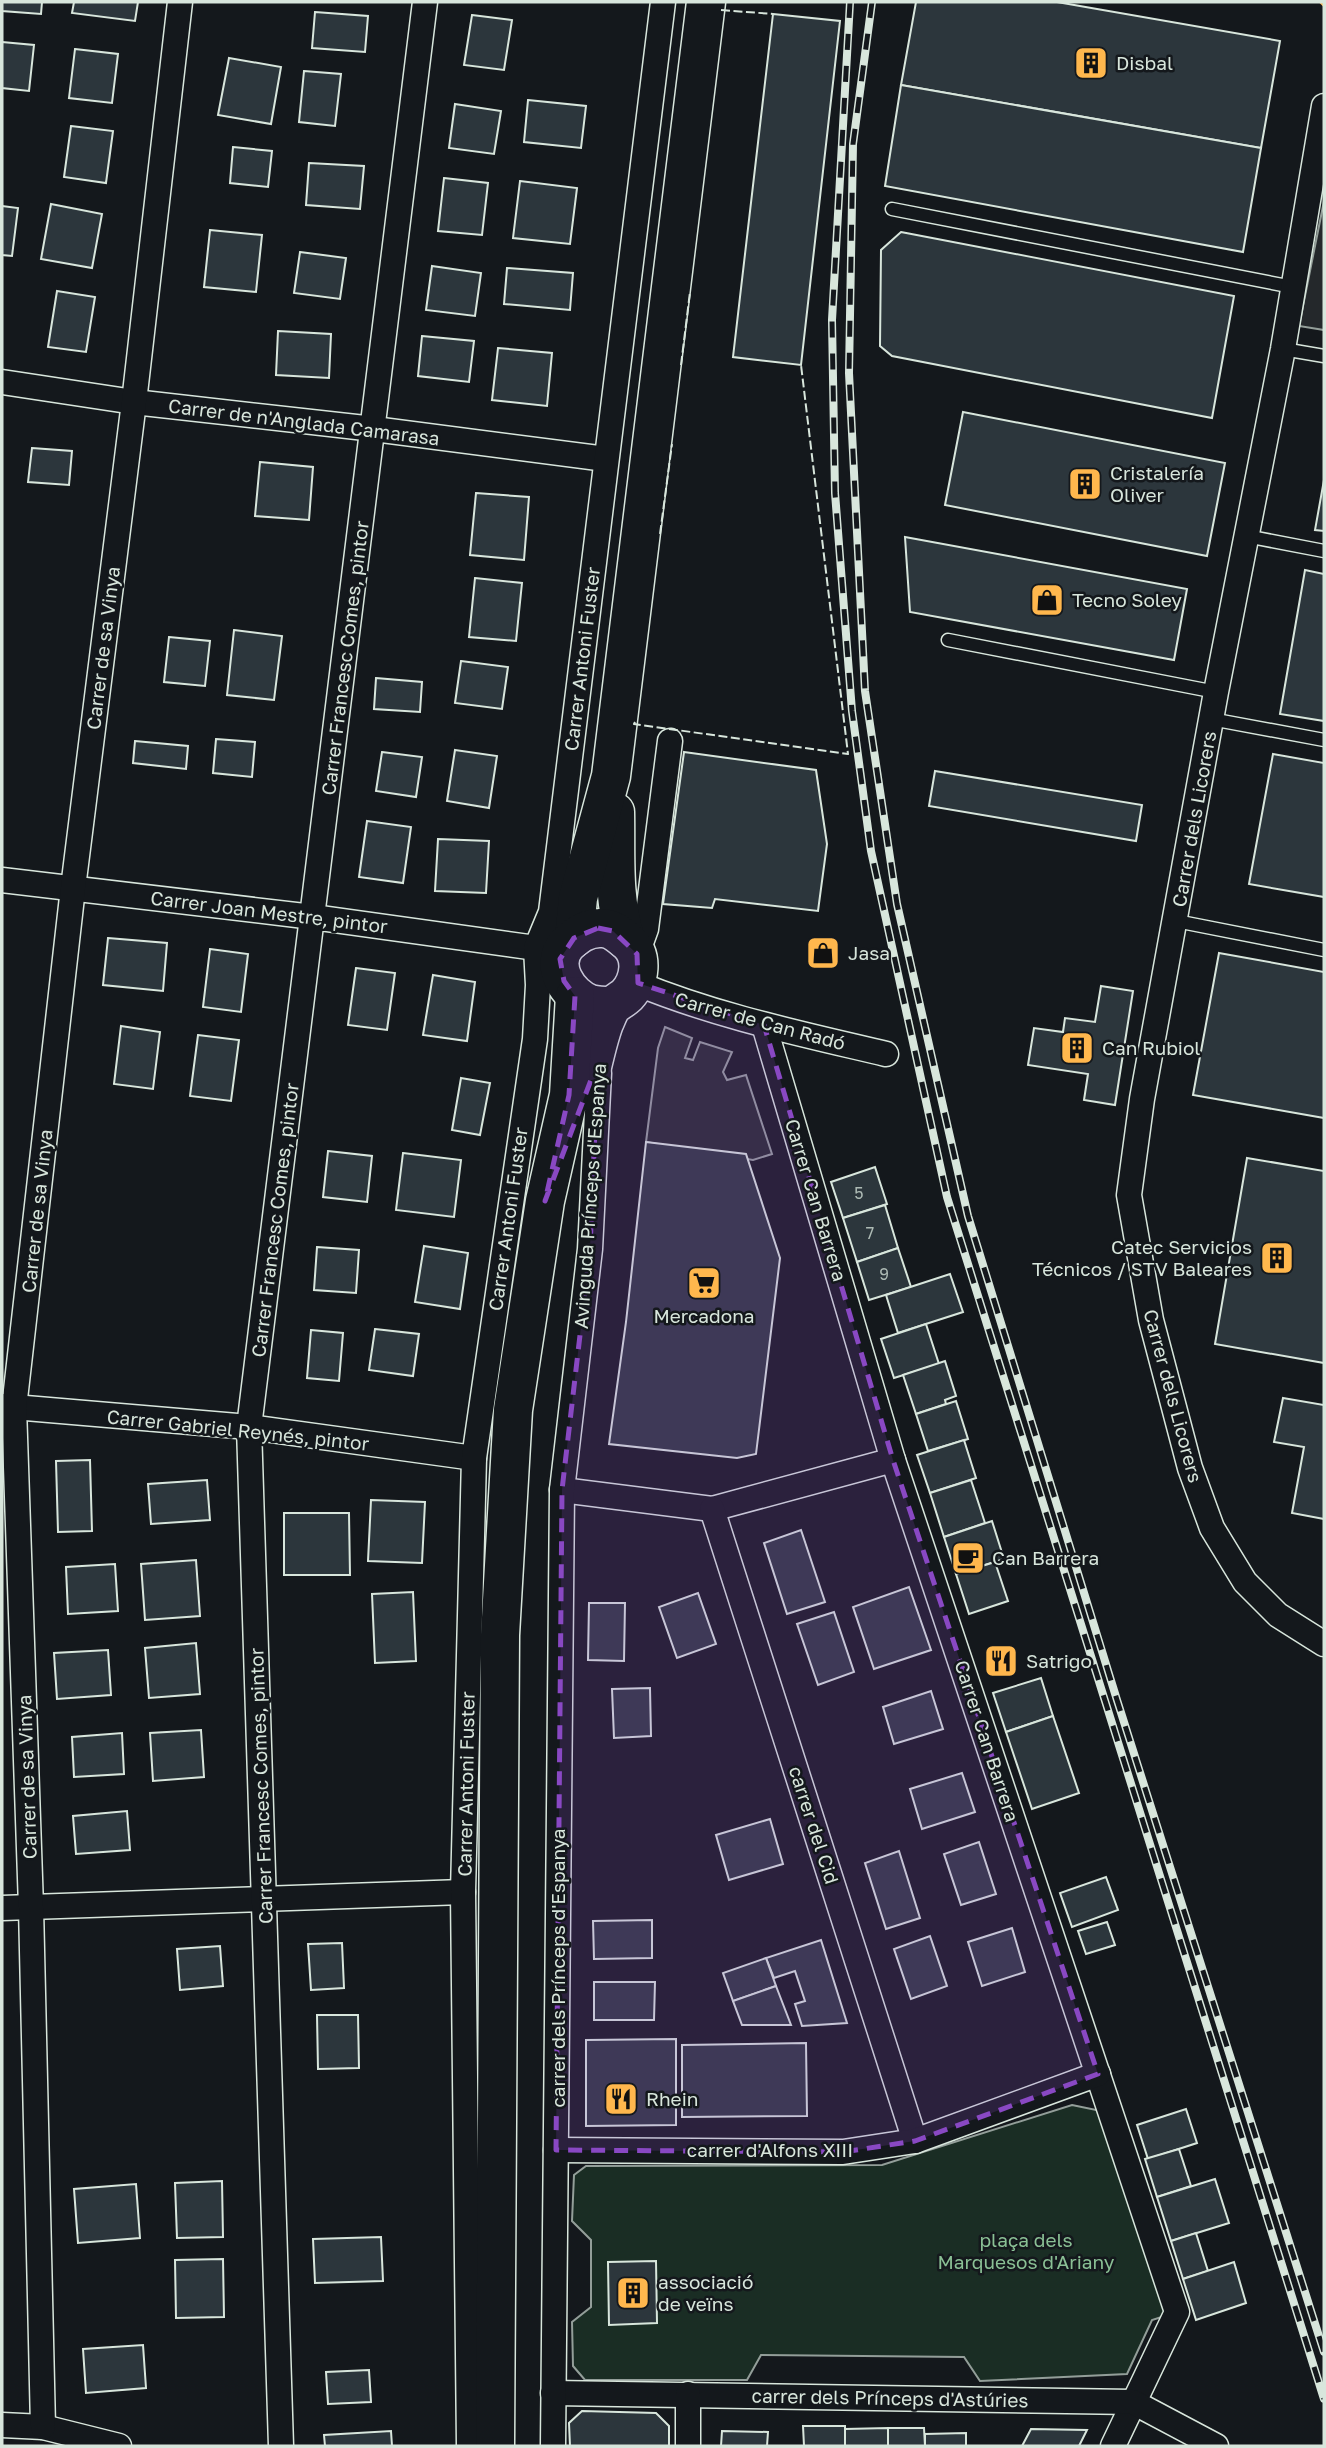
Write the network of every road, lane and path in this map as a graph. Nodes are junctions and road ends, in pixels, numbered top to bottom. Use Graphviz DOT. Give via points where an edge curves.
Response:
graph roads {
  1 [pos="180,2"];
  2 [pos="425,2"];
  3 [pos="663,2"];
  4 [pos="706,2"];
  5 [pos="1324,106"];
  6 [pos="892,208"];
  7 [pos="1293,287"];
  8 [pos="1283,349"];
  9 [pos="1324,356"];
  10 [pos="2,382"];
  11 [pos="134,402"];
  12 [pos="374,429"];
  13 [pos="606,459"];
  14 [pos="1246,536"];
  15 [pos="1324,551"];
  16 [pos="948,639"];
  17 [pos="1216,692"];
  18 [pos="1211,719"];
  19 [pos="1324,740"];
  20 [pos="670,741"];
  21 [pos="611,776"];
  22 [pos="2,880"];
  23 [pos="73,888"];
  24 [pos="313,916"];
  25 [pos="1176,921"];
  26 [pos="574,937"];
  27 [pos="536,948"];
  28 [pos="1324,950"];
  29 [pos="623,982"];
  30 [pos="575,996"];
  31 [pos="764,1025"];
  32 [pos="886,1054"];
  33 [pos="545,1201"];
  34 [pos="8,1407"];
  35 [pos="249,1427"];
  36 [pos="474,1458"];
  37 [pos="893,1460"];
  38 [pos="562,1490"];
  39 [pos="712,1509"];
  40 [pos="1324,1644"];
  41 [pos="463,1892"];
  42 [pos="265,1899"];
  43 [pos="31,1907"];
  44 [pos="2,1908"];
  45 [pos="1098,2074"];
  46 [pos="915,2141"];
  47 [pos="556,2150"];
  48 [pos="553,2393"];
  49 [pos="688,2394"];
  50 [pos="1133,2402"];
  51 [pos="2,2426"];
  52 [pos="43,2427"];
  53 [pos="119,2446"];
  54 [pos="281,2446"];
  55 [pos="469,2446"];
  56 [pos="495,2446"];
  57 [pos="553,2446"];
  58 [pos="688,2446"];
  59 [pos="1113,2446"];
  60 [pos="1216,2446"];
  1 -- 11 [label="street, Carrer de sa Vinya"];
  2 -- 12 [label="street, Carrer Francesc Comes, pintor"];
  3 -- 13 [label="street, Carrer Antoni Fuster"];
  4 -- 21 [label="main road"];
  5 -- 7 [label="street, Carrer dels Licorers"];
  6 -- 7 [label="lane"];
  7 -- 8 [label="street, Carrer dels Licorers"];
  8 -- 9 [label="lane"];
  8 -- 14 [label="street, Carrer dels Licorers"];
  10 -- 11 [label="street, Carrer de n'Anglada Camarasa"];
  11 -- 12 [label="street, Carrer de n'Anglada Camarasa"];
  11 -- 23 [label="street, Carrer de sa Vinya"];
  12 -- 13 [label="street, Carrer de n'Anglada Camarasa"];
  12 -- 24 [label="street, Carrer Francesc Comes, pintor"];
  13 -- 27 [label="street, Carrer Antoni Fuster" via="551,912"];
  14 -- 15 [label="lane"];
  14 -- 17 [label="street, Carrer dels Licorers"];
  16 -- 17 [label="lane"];
  17 -- 18 [label="street, Carrer dels Licorers"];
  18 -- 19 [label="lane"];
  18 -- 25 [label="street, Carrer dels Licorers"];
  20 -- 29 [label="street, Avinguda Prínceps d'Espanya" via="646,929"];
  21 -- 26 [label="main road" via="578,898"];
  21 -- 29 [label="main road"];
  22 -- 23 [label="street, Carrer Joan Mestre, pintor"];
  23 -- 24 [label="street, Carrer Joan Mestre, pintor"];
  23 -- 34 [label="street, Carrer de sa Vinya"];
  24 -- 27 [label="street, Carrer Joan Mestre, pintor"];
  24 -- 35 [label="street, Carrer Francesc Comes, pintor"];
  25 -- 28 [label="lane"];
  25 -- 40 [label="street, Carrer dels Licorers" via="1129,1195 1151,1320 1190,1468 1212,1528 1245,1581 1278,1615"];
  26 -- 29 [label="main road" via="605,928"];
  26 -- 30 [label="main road" via="560,959 564,981"];
  27 -- 36 [label="street, Carrer Antoni Fuster" via="535,1039"];
  29 -- 30 [label="main road" via="590,1004"];
  29 -- 31 [label="street, Carrer de Can Radó"];
  29 -- 33 [label="main road"];
  29 -- 38 [label="street, Avinguda Prínceps d'Espanya" via="596,1098 590,1249"];
  30 -- 33 [label="main road" via="569,1095"];
  31 -- 32 [label="street, Carrer de Can Radó"];
  31 -- 37 [label="street, Carrer Can Barrera"];
  33 -- 56 [label="main road" via="513,1410 500,1635"];
  34 -- 35 [label="street, Carrer Gabriel Reynés, pintor"];
  34 -- 43 [label="street, Carrer de sa Vinya"];
  35 -- 36 [label="street, Carrer Gabriel Reynés, pintor"];
  35 -- 42 [label="street, Carrer Francesc Comes, pintor"];
  36 -- 41 [label="street, Carrer Antoni Fuster"];
  37 -- 39 [label="street"];
  37 -- 45 [label="street, Carrer Can Barrera"];
  38 -- 39 [label="street"];
  38 -- 47 [label="street, carrer dels Prínceps d'Espanya"];
  39 -- 46 [label="street, carrer del Cid"];
  41 -- 42 [label="street"];
  41 -- 55 [label="street, Carrer Antoni Fuster"];
  42 -- 43 [label="street"];
  42 -- 54 [label="street, Carrer Francesc Comes, pintor"];
  43 -- 44 [label="street"];
  43 -- 52 [label="street, Carrer de sa Vinya"];
  45 -- 46 [label="street, carrer d'Alfons XIII"];
  45 -- 50 [label="street, Carrer Can Barrera" via="1177,2312"];
  46 -- 47 [label="street, carrer d'Alfons XIII" via="844,2152"];
  47 -- 48 [label="street, carrer dels Prínceps d'Espanya"];
  48 -- 49 [label="street, carrer dels Prínceps d'Astúries"];
  48 -- 57 [label="street, carrer dels Prínceps d'Espanya"];
  49 -- 50 [label="street, carrer dels Prínceps d'Astúries"];
  49 -- 58 [label="street"];
  50 -- 59 [label="street, Carrer Can Barrera"];
  50 -- 60 [label="street, carrer dels Prínceps d'Astúries"];
  51 -- 52 [label="street"];
  52 -- 53 [label="street"];
}
